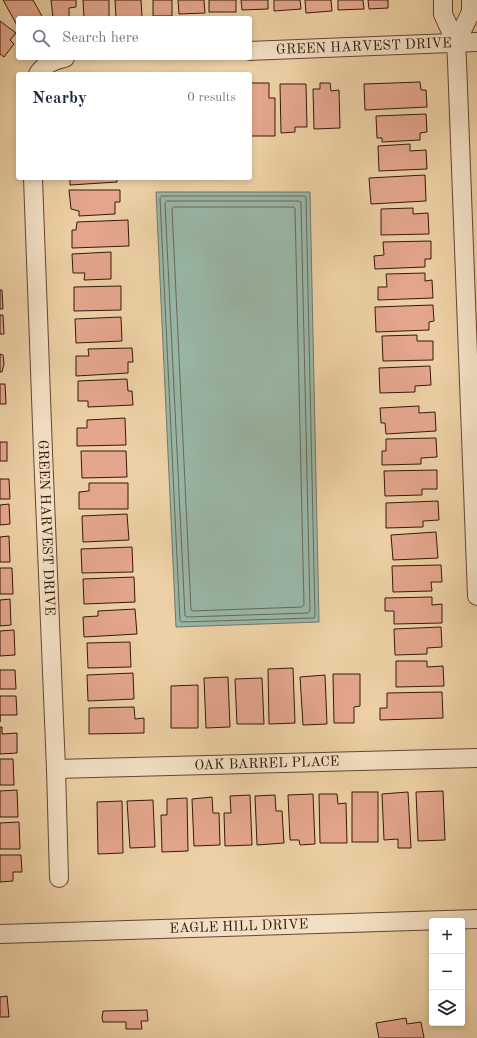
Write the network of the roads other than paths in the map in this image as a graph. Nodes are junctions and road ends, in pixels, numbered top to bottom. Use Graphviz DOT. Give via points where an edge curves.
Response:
graph roads {
  1 [pos="443,0"];
  2 [pos="471,0"];
  3 [pos="477,42"];
  4 [pos="456,43"];
  5 [pos="252,51"];
  6 [pos="57,60"];
  7 [pos="39,72"];
  8 [pos="33,180"];
  9 [pos="477,596"];
  10 [pos="477,758"];
  11 [pos="56,769"];
  12 [pos="59,878"];
  13 [pos="477,919"];
  14 [pos="0,934"];
  1 -- 4 [label="street" via="443,14"];
  2 -- 4 [label="street" via="471,12"];
  3 -- 4 [label="street, GREEN HARVEST DRIVE"];
  4 -- 5 [label="street, GREEN HARVEST DRIVE"];
  4 -- 9 [label="street"];
  6 -- 7 [label="street" via="41,68"];
  8 -- 11 [label="street, GREEN HARVEST DRIVE"];
  10 -- 11 [label="street, OAK BARREL PLACE"];
  11 -- 12 [label="street, GREEN HARVEST DRIVE"];
  13 -- 14 [label="street, EAGLE HILL DRIVE"];
}
